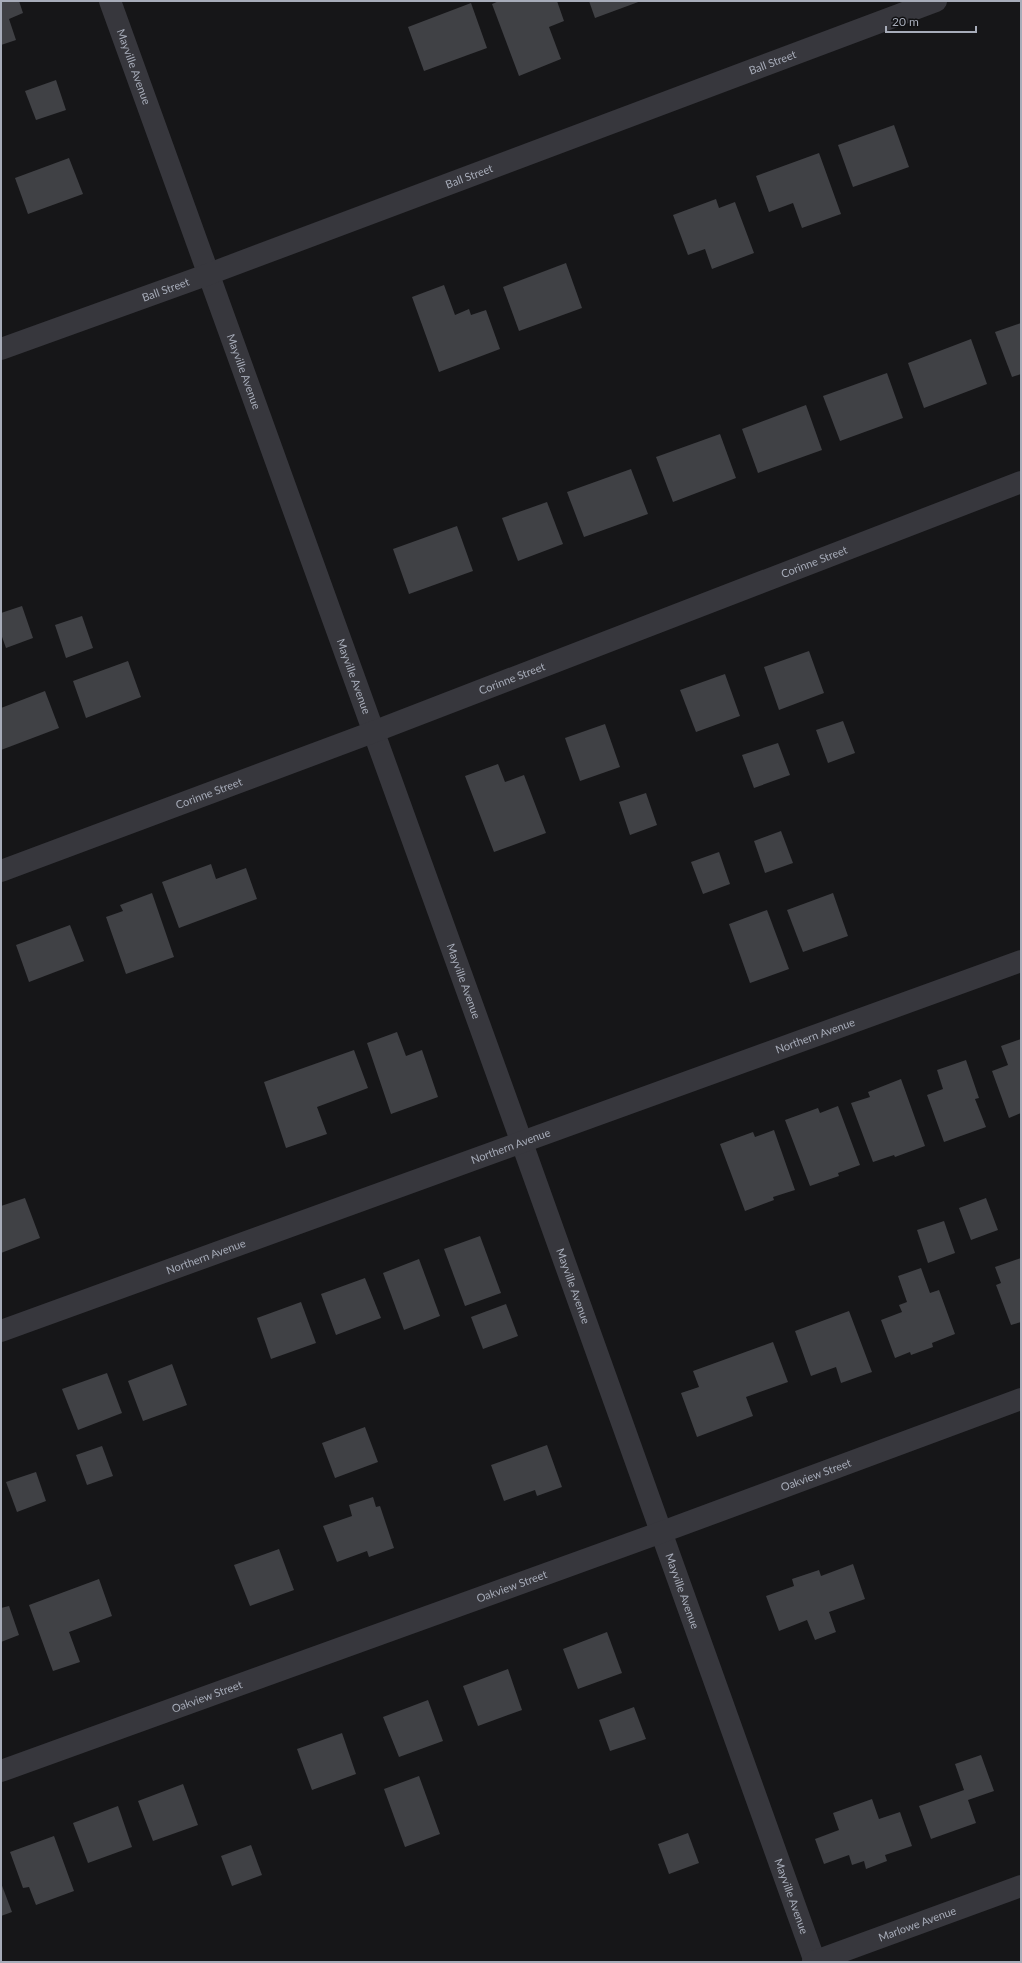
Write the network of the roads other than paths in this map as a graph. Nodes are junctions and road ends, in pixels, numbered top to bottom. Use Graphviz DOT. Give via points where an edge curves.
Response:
graph roads {
  1 [pos="110,1"];
  2 [pos="936,1"];
  3 [pos="209,274"];
  4 [pos="1,349"];
  5 [pos="1021,482"];
  6 [pos="373,732"];
  7 [pos="1,871"];
  8 [pos="1021,961"];
  9 [pos="522,1143"];
  10 [pos="1,1331"];
  11 [pos="1021,1399"];
  12 [pos="662,1532"];
  13 [pos="1,1771"];
  14 [pos="1021,1886"];
  15 [pos="815,1962"];
  1 -- 3 [label="street, Mayville Avenue"];
  2 -- 3 [label="street, Ball Street"];
  3 -- 4 [label="street, Ball Street"];
  3 -- 6 [label="street, Mayville Avenue"];
  5 -- 6 [label="street, Corinne Street"];
  6 -- 7 [label="street, Corinne Street"];
  6 -- 9 [label="street, Mayville Avenue"];
  8 -- 9 [label="street, Northern Avenue"];
  9 -- 10 [label="street, Northern Avenue"];
  9 -- 12 [label="street, Mayville Avenue"];
  11 -- 12 [label="street, Oakview Street"];
  12 -- 13 [label="street, Oakview Street"];
  12 -- 15 [label="street, Mayville Avenue"];
  14 -- 15 [label="street, Marlowe Avenue"];
}
